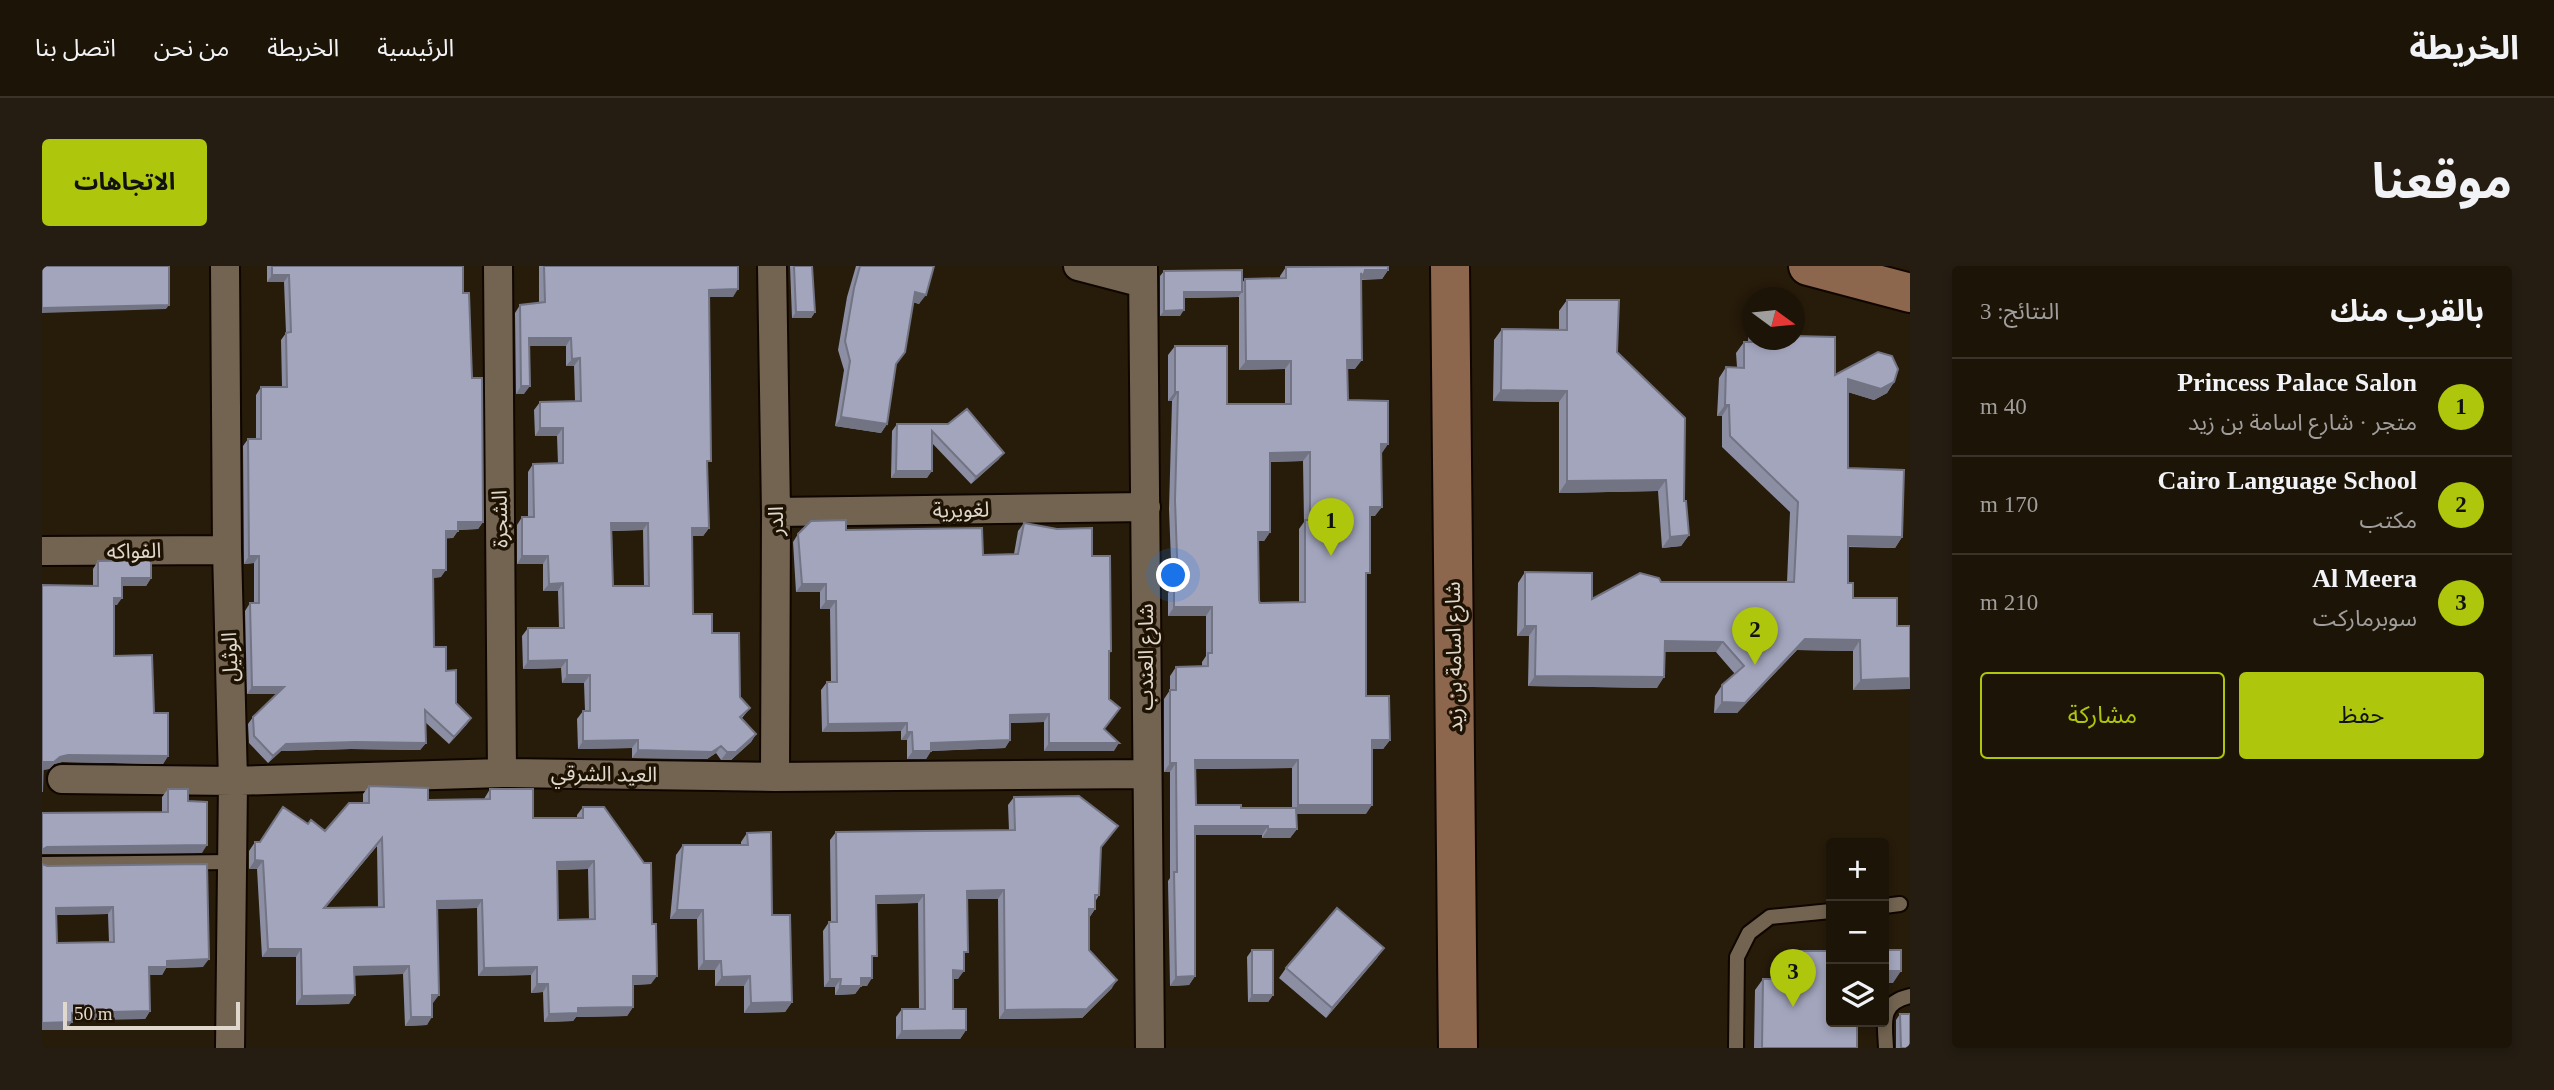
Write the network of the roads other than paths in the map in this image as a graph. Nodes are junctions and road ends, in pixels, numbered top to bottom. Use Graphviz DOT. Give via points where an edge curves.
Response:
graph roads {
  1 [pos="225,266"];
  2 [pos="498,266"];
  3 [pos="772,266"];
  4 [pos="1078,266"];
  5 [pos="1424,266"];
  6 [pos="1450,266"];
  7 [pos="1808,266"];
  8 [pos="1143,274"];
  9 [pos="1910,293"];
  10 [pos="1146,507"];
  11 [pos="776,512"];
  12 [pos="227,550"];
  13 [pos="42,551"];
  14 [pos="502,773"];
  15 [pos="1147,774"];
  16 [pos="775,777"];
  17 [pos="62,779"];
  18 [pos="233,781"];
  19 [pos="232,862"];
  20 [pos="42,864"];
  21 [pos="1900,904"];
  22 [pos="1889,905"];
  23 [pos="1826,911"];
  24 [pos="1910,996"];
  25 [pos="1889,1001"];
  26 [pos="1885,1027"];
  27 [pos="230,1048"];
  28 [pos="1150,1048"];
  29 [pos="1431,1048"];
  30 [pos="1458,1048"];
  31 [pos="1736,1048"];
  32 [pos="1886,1048"];
  1 -- 12 [label="street, الوثيل"];
  2 -- 14 [label="street, الشجرة"];
  3 -- 11 [label="street, الدر"];
  4 -- 8 [label="street"];
  5 -- 29 [label="street, شارع اسامة بن زيد"];
  6 -- 30 [label="street, شارع اسامة بن زيد"];
  7 -- 9 [label="street"];
  8 -- 10 [label="street, شارع العندب"];
  10 -- 11 [label="street, لغويرية"];
  10 -- 15 [label="street, شارع العندب"];
  11 -- 16 [label="street, الدر"];
  12 -- 13 [label="street, الفواكه"];
  12 -- 18 [label="street, الوثيل"];
  14 -- 16 [label="street, العيد الشرقي"];
  14 -- 18 [label="street, العيد الشرقي"];
  15 -- 16 [label="street, العيد الشرقي"];
  15 -- 28 [label="street, شارع العندب"];
  17 -- 18 [label="street, العيد الشرقي"];
  18 -- 19 [label="street, الوثيل"];
  19 -- 20 [label="lane"];
  19 -- 27 [label="street, الوثيل"];
  21 -- 22 [label="lane"];
  23 -- 31 [label="lane" via="1770,917 1749,933 1737,957"];
  24 -- 25 [label="lane"];
  26 -- 32 [label="lane"];
}
